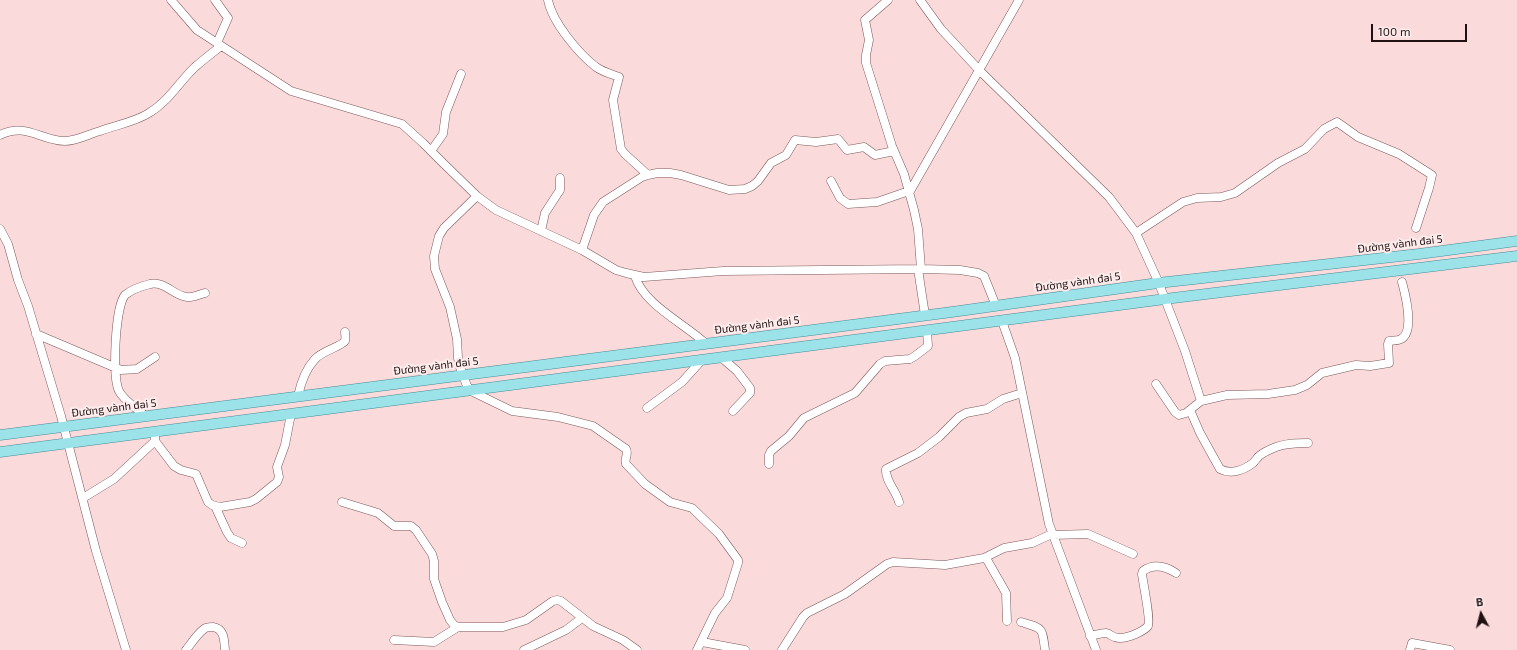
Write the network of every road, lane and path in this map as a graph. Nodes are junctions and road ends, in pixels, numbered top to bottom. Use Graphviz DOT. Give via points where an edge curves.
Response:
graph roads {
  1 [pos="171,0"];
  2 [pos="215,0"];
  3 [pos="548,0"];
  4 [pos="888,0"];
  5 [pos="920,0"];
  6 [pos="1019,0"];
  7 [pos="219,44"];
  8 [pos="980,71"];
  9 [pos="461,74"];
  10 [pos="0,135"];
  11 [pos="431,151"];
  12 [pos="894,151"];
  13 [pos="648,175"];
  14 [pos="560,178"];
  15 [pos="831,182"];
  16 [pos="909,192"];
  17 [pos="477,196"];
  18 [pos="1416,228"];
  19 [pos="0,229"];
  20 [pos="541,231"];
  21 [pos="1136,233"];
  22 [pos="1517,241"];
  23 [pos="582,250"];
  24 [pos="1419,254"];
  25 [pos="1517,256"];
  26 [pos="1420,268"];
  27 [pos="919,269"];
  28 [pos="635,276"];
  29 [pos="1402,282"];
  30 [pos="1158,283"];
  31 [pos="205,293"];
  32 [pos="1165,299"];
  33 [pos="996,306"];
  34 [pos="925,315"];
  35 [pos="1002,321"];
  36 [pos="927,331"];
  37 [pos="345,332"];
  38 [pos="36,334"];
  39 [pos="705,344"];
  40 [pos="156,357"];
  41 [pos="722,358"];
  42 [pos="701,361"];
  43 [pos="115,367"];
  44 [pos="463,375"];
  45 [pos="1156,384"];
  46 [pos="472,391"];
  47 [pos="1022,393"];
  48 [pos="298,396"];
  49 [pos="1201,401"];
  50 [pos="647,408"];
  51 [pos="1190,410"];
  52 [pos="733,411"];
  53 [pos="291,414"];
  54 [pos="145,416"];
  55 [pos="63,426"];
  56 [pos="0,435"];
  57 [pos="155,437"];
  58 [pos="68,443"];
  59 [pos="1308,443"];
  60 [pos="0,452"];
  61 [pos="769,464"];
  62 [pos="83,498"];
  63 [pos="342,502"];
  64 [pos="899,502"];
  65 [pos="215,506"];
  66 [pos="1053,535"];
  67 [pos="242,543"];
  68 [pos="1133,554"];
  69 [pos="986,558"];
  70 [pos="1176,573"];
  71 [pos="582,618"];
  72 [pos="1007,621"];
  73 [pos="1021,622"];
  74 [pos="458,627"];
  75 [pos="1090,636"];
  76 [pos="394,640"];
  77 [pos="702,642"];
  78 [pos="126,650"];
  79 [pos="186,650"];
  80 [pos="225,650"];
  81 [pos="524,650"];
  82 [pos="637,650"];
  83 [pos="697,650"];
  84 [pos="745,650"];
  85 [pos="782,650"];
  86 [pos="1045,650"];
  87 [pos="1096,650"];
  88 [pos="1410,650"];
  89 [pos="1450,650"];
  1 -- 7 [label="street" via="192,25"];
  2 -- 7 [label="street" via="228,18"];
  3 -- 13 [label="street" via="552,12 569,39 597,68 619,77 613,100 621,149"];
  4 -- 12 [label="street" via="865,20 869,40 866,59"];
  5 -- 8 [label="street" via="941,29"];
  6 -- 8 [label="street"];
  7 -- 10 [label="street" via="155,109 140,118 72,140 58,140 17,130"];
  7 -- 11 [label="street" via="291,91 402,124"];
  8 -- 16 [label="street"];
  8 -- 21 [label="street" via="1098,185"];
  9 -- 11 [label="street" via="446,112 443,134"];
  11 -- 17 [label="street"];
  12 -- 13 [label="street" via="875,155 864,147 847,150 838,139 816,142 795,140 786,155 771,163 752,186 737,190 670,173"];
  12 -- 16 [label="street"];
  13 -- 23 [label="street" via="603,202 598,208"];
  14 -- 20 [label="street" via="560,190 545,213"];
  15 -- 16 [label="street" via="840,198 848,204 877,202"];
  16 -- 27 [label="street" via="918,229"];
  17 -- 20 [label="street" via="506,215"];
  17 -- 44 [label="street" via="444,228 439,236 434,256 435,270 450,307"];
  18 -- 21 [label="street" via="1432,175 1399,154 1358,137 1337,122 1324,129 1305,149 1278,163 1235,193 1221,197 1190,199"];
  19 -- 38 [label="street" via="10,250"];
  20 -- 23 [label="street"];
  21 -- 30 [label="street"];
  22 -- 24 [label="main road, Đường vành đai 5"];
  23 -- 28 [label="street" via="616,270"];
  24 -- 26 [label="main road"];
  24 -- 30 [label="main road, Đường vành đai 5"];
  25 -- 26 [label="main road"];
  26 -- 32 [label="main road"];
  27 -- 28 [label="street" via="718,271 653,277"];
  27 -- 33 [label="street" via="978,273 987,281"];
  27 -- 34 [label="street"];
  28 -- 39 [label="street" via="639,286 658,306"];
  29 -- 49 [label="street" via="1408,305 1407,330 1401,339 1389,341 1389,363 1356,365 1322,373 1295,390 1268,394 1226,395"];
  30 -- 32 [label="street"];
  30 -- 33 [label="main road, Đường vành đai 5"];
  31 -- 43 [label="street" via="187,297 159,284 151,284 125,295 121,302 117,327"];
  32 -- 35 [label="main road"];
  32 -- 49 [label="street"];
  33 -- 34 [label="main road, Đường vành đai 5"];
  34 -- 39 [label="main road, Đường vành đai 5"];
  35 -- 36 [label="main road"];
  35 -- 47 [label="street" via="1015,358"];
  36 -- 41 [label="main road"];
  36 -- 61 [label="street" via="928,346 915,356 904,360 885,361 855,393 804,418 789,436 771,451"];
  37 -- 48 [label="street" via="342,344 325,351 315,359 303,377"];
  38 -- 43 [label="street"];
  38 -- 55 [label="street"];
  39 -- 44 [label="main road, Đường vành đai 5"];
  40 -- 43 [label="street" via="137,369 121,370"];
  41 -- 42 [label="main road"];
  41 -- 52 [label="street" via="737,371 750,388 750,393"];
  42 -- 46 [label="main road"];
  42 -- 50 [label="street" via="682,382"];
  43 -- 54 [label="street" via="119,391"];
  44 -- 46 [label="street"];
  44 -- 48 [label="main road, Đường vành đai 5"];
  45 -- 51 [label="street" via="1175,412 1179,415"];
  46 -- 53 [label="main road"];
  46 -- 77 [label="street" via="512,411 558,417 593,426 626,449 626,464 645,484 670,502 692,508 719,534 736,556 738,563 727,598 715,613"];
  47 -- 64 [label="street" via="1003,399 987,409 962,415 918,453 886,469 888,481"];
  47 -- 66 [label="street"];
  48 -- 54 [label="main road, Đường vành đai 5"];
  49 -- 51 [label="street"];
  51 -- 59 [label="street" via="1200,433 1223,471 1240,470 1276,447 1289,443"];
  53 -- 57 [label="main road"];
  53 -- 65 [label="street" via="278,464 277,482 253,501"];
  54 -- 55 [label="main road, Đường vành đai 5"];
  55 -- 56 [label="main road, Đường vành đai 5"];
  55 -- 58 [label="street"];
  57 -- 58 [label="main road"];
  57 -- 62 [label="street" via="114,479"];
  57 -- 65 [label="street" via="177,469 196,474 208,502"];
  58 -- 60 [label="main road"];
  58 -- 62 [label="street"];
  62 -- 78 [label="street"];
  63 -- 74 [label="street" via="378,513 394,526 411,526 416,530 432,554 434,579 442,602 450,620"];
  65 -- 67 [label="street" via="231,538"];
  66 -- 68 [label="street" via="1088,534"];
  66 -- 69 [label="street" via="1032,543 1004,548"];
  66 -- 75 [label="street"];
  69 -- 72 [label="street" via="1006,594"];
  69 -- 85 [label="street" via="945,565 898,562 887,564 851,590 807,613"];
  70 -- 75 [label="street" via="1164,566 1143,571 1144,597 1149,616 1148,626 1144,629 1119,639 1107,634"];
  71 -- 74 [label="street" via="558,600 526,620 503,627"];
  71 -- 81 [label="street" via="566,630"];
  71 -- 82 [label="street" via="629,643"];
  73 -- 86 [label="street" via="1038,626"];
  74 -- 76 [label="street" via="434,642"];
  75 -- 87 [label="street"];
  77 -- 83 [label="street"];
  77 -- 84 [label="street"];
  79 -- 80 [label="street" via="204,629 209,627 220,630 224,635"];
  88 -- 89 [label="street" via="1412,643"];
}
